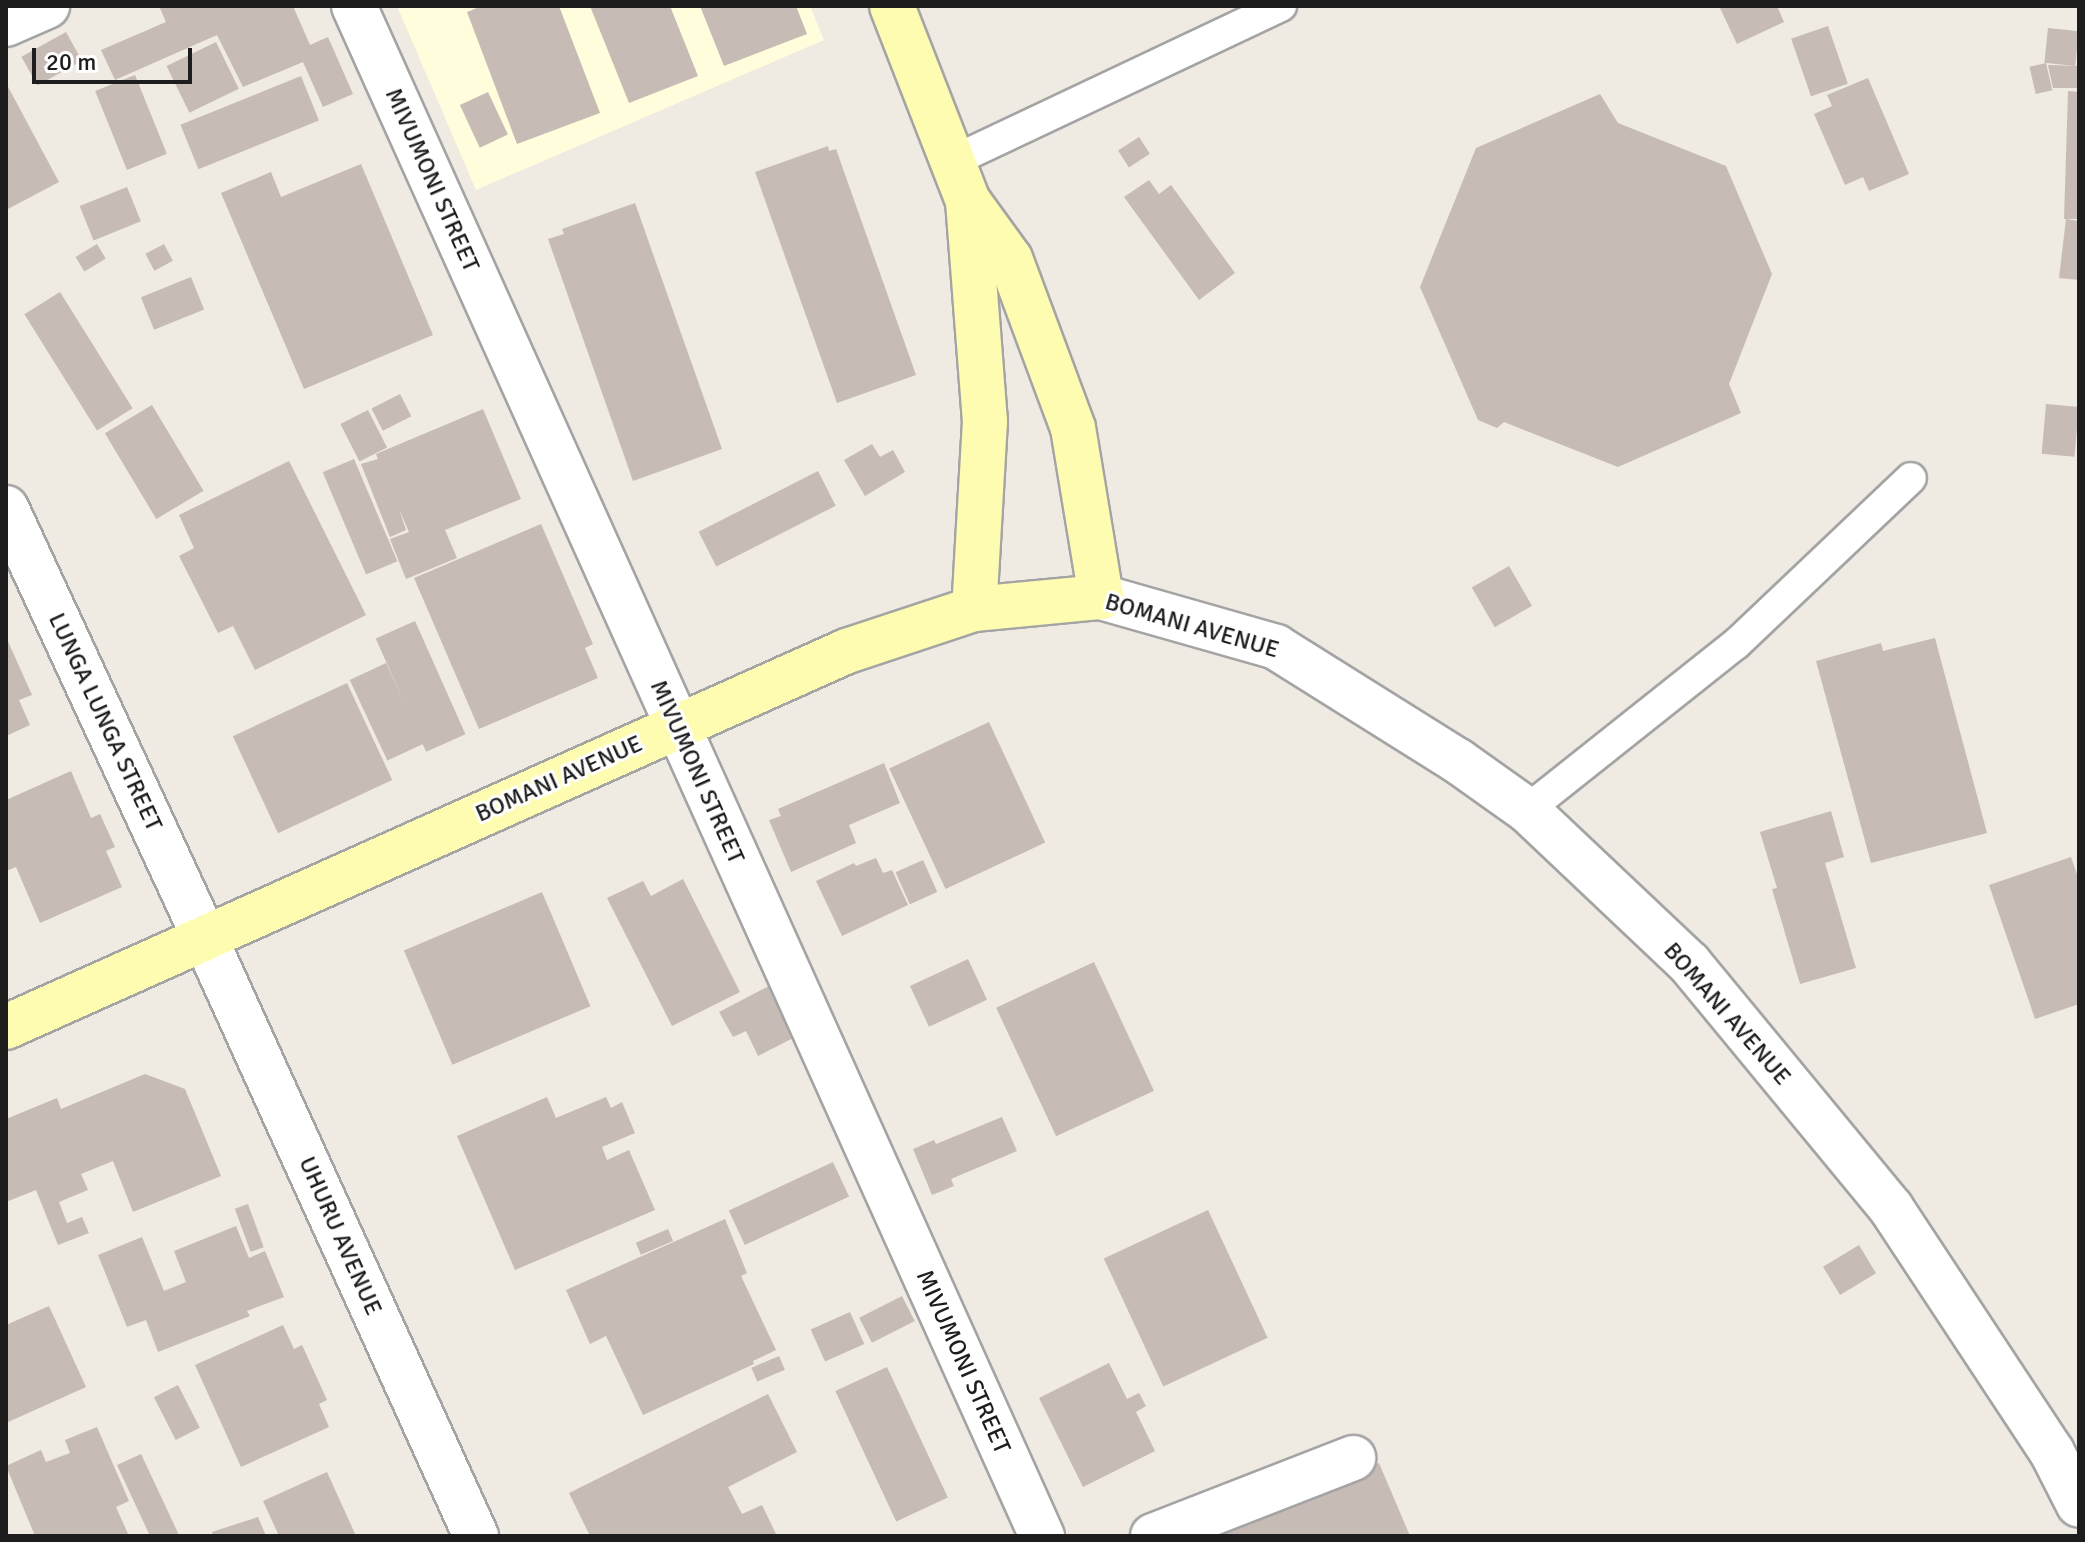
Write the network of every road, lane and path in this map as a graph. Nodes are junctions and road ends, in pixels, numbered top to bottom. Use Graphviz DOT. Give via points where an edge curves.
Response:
graph roads {
  1 [pos="47,6"];
  2 [pos="354,6"];
  3 [pos="892,6"];
  4 [pos="1281,6"];
  5 [pos="6,24"];
  6 [pos="953,161"];
  7 [pos="968,201"];
  8 [pos="1911,478"];
  9 [pos="6,508"];
  10 [pos="1101,597"];
  11 [pos="974,609"];
  12 [pos="677,728"];
  13 [pos="1527,810"];
  14 [pos="204,936"];
  15 [pos="6,1027"];
  16 [pos="1353,1458"];
  17 [pos="2079,1505"];
  18 [pos="476,1536"];
  19 [pos="1042,1536"];
  20 [pos="1153,1536"];
  1 -- 5 [label="street"];
  2 -- 12 [label="street, MIVUMONI STREET"];
  3 -- 6 [label="main road"];
  4 -- 6 [label="lane"];
  6 -- 7 [label="main road"];
  7 -- 10 [label="main road" via="1010,259 1073,428"];
  7 -- 11 [label="main road" via="985,421"];
  8 -- 13 [label="lane" via="1736,644"];
  9 -- 14 [label="street, LUNGA LUNGA STREET"];
  10 -- 11 [label="main road, BOMANI AVENUE"];
  10 -- 13 [label="street, BOMANI AVENUE" via="1276,647"];
  11 -- 12 [label="main road, BOMANI AVENUE" via="847,651"];
  12 -- 14 [label="main road, BOMANI AVENUE"];
  12 -- 19 [label="street, MIVUMONI STREET"];
  13 -- 17 [label="street, BOMANI AVENUE" via="1689,963 1891,1208 2052,1452"];
  14 -- 15 [label="main road, BOMANI AVENUE"];
  14 -- 18 [label="street, UHURU AVENUE"];
  16 -- 20 [label="street"];
}
